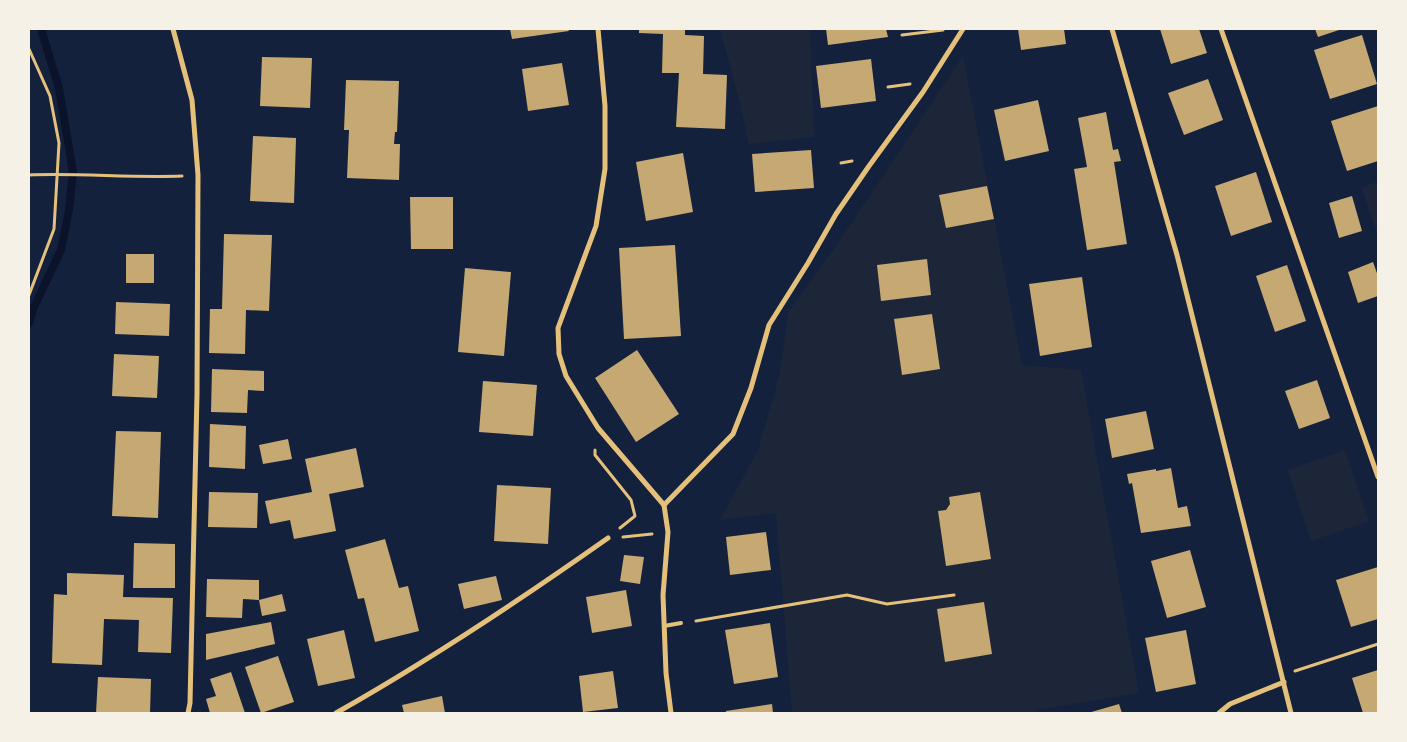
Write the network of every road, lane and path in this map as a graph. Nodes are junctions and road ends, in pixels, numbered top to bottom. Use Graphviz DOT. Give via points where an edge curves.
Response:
graph roads {
  1 [pos="173,29"];
  2 [pos="598,29"];
  3 [pos="964,29"];
  4 [pos="1112,29"];
  5 [pos="1220,29"];
  6 [pos="947,30"];
  7 [pos="902,35"];
  8 [pos="29,49"];
  9 [pos="58,174"];
  10 [pos="29,175"];
  11 [pos="198,176"];
  12 [pos="29,294"];
  13 [pos="598,428"];
  14 [pos="1378,478"];
  15 [pos="664,505"];
  16 [pos="668,532"];
  17 [pos="608,538"];
  18 [pos="954,595"];
  19 [pos="681,623"];
  20 [pos="664,626"];
  21 [pos="1378,644"];
  22 [pos="1282,675"];
  23 [pos="1284,682"];
  24 [pos="188,713"];
  25 [pos="336,713"];
  26 [pos="671,713"];
  27 [pos="1219,713"];
  28 [pos="1291,713"];
  1 -- 11 [label="street" via="192,100"];
  2 -- 13 [label="street" via="605,106 605,169 596,226 558,328 559,354 566,376"];
  3 -- 15 [label="street" via="836,214 769,325 751,388 733,434"];
  4 -- 22 [label="street" via="1177,255"];
  5 -- 14 [label="street"];
  6 -- 7 [label="path"];
  8 -- 9 [label="path" via="50,96 59,143"];
  9 -- 10 [label="path"];
  9 -- 11 [label="path"];
  9 -- 12 [label="path" via="54,229"];
  11 -- 24 [label="street" via="197,394"];
  13 -- 15 [label="street"];
  13 -- 17 [label="path" via="595,455 631,500 635,516"];
  15 -- 16 [label="street"];
  16 -- 17 [label="path"];
  16 -- 20 [label="street"];
  17 -- 25 [label="street" via="406,673"];
  18 -- 19 [label="path" via="887,604 847,595"];
  19 -- 20 [label="lane"];
  20 -- 26 [label="street"];
  21 -- 22 [label="path"];
  22 -- 23 [label="street"];
  23 -- 27 [label="street" via="1230,704"];
  23 -- 28 [label="street"];
}
